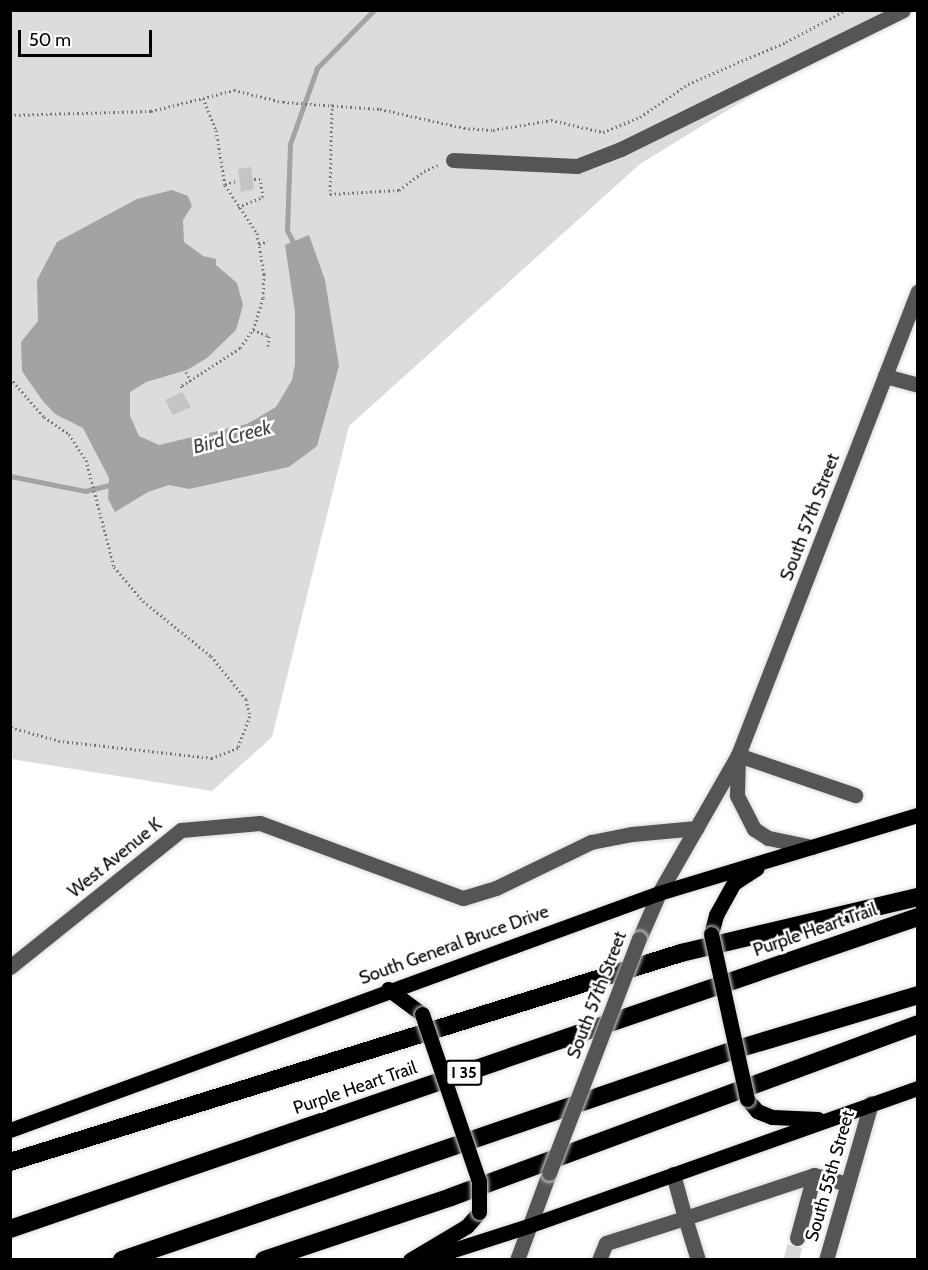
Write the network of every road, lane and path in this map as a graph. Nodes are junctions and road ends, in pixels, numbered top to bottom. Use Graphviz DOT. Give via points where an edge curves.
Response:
graph roads {
  1 [pos="846,10"];
  2 [pos="903,10"];
  3 [pos="203,98"];
  4 [pos="332,104"];
  5 [pos="10,115"];
  6 [pos="453,160"];
  7 [pos="254,179"];
  8 [pos="237,181"];
  9 [pos="225,184"];
  10 [pos="238,207"];
  11 [pos="268,241"];
  12 [pos="259,244"];
  13 [pos="918,292"];
  14 [pos="253,330"];
  15 [pos="268,346"];
  16 [pos="186,372"];
  17 [pos="885,375"];
  18 [pos="10,378"];
  19 [pos="191,382"];
  20 [pos="918,385"];
  21 [pos="183,390"];
  22 [pos="10,727"];
  23 [pos="738,755"];
  24 [pos="855,795"];
  25 [pos="918,815"];
  26 [pos="697,828"];
  27 [pos="812,847"];
  28 [pos="774,857"];
  29 [pos="659,893"];
  30 [pos="918,897"];
  31 [pos="918,917"];
  32 [pos="10,967"];
  33 [pos="388,989"];
  34 [pos="918,995"];
  35 [pos="918,1024"];
  36 [pos="918,1088"];
  37 [pos="871,1103"];
  38 [pos="826,1119"];
  39 [pos="10,1130"];
  40 [pos="10,1162"];
  41 [pos="673,1174"];
  42 [pos="814,1175"];
  43 [pos="848,1184"];
  44 [pos="685,1218"];
  45 [pos="528,1226"];
  46 [pos="10,1229"];
  47 [pos="797,1238"];
  48 [pos="122,1260"];
  49 [pos="264,1260"];
  50 [pos="410,1260"];
  51 [pos="422,1260"];
  52 [pos="517,1260"];
  53 [pos="599,1260"];
  54 [pos="698,1260"];
  55 [pos="826,1260"];
  1 -- 4 [label="path" via="786,42 688,84 640,117 603,132 551,120 494,130 464,128 411,114"];
  2 -- 6 [label="street" via="621,150 576,166"];
  3 -- 4 [label="path" via="234,90 292,103"];
  3 -- 5 [label="path" via="151,111"];
  3 -- 9 [label="path" via="216,130"];
  4 -- 6 [label="path" via="330,194 399,190 424,171"];
  7 -- 10 [label="path" via="260,179 263,197"];
  8 -- 9 [label="path"];
  9 -- 10 [label="path"];
  10 -- 12 [label="path" via="257,233"];
  11 -- 12 [label="path"];
  12 -- 14 [label="path" via="263,298"];
  13 -- 17 [label="street, South 57th Street"];
  14 -- 15 [label="path" via="269,336"];
  14 -- 19 [label="path" via="231,356"];
  16 -- 19 [label="path"];
  17 -- 20 [label="street"];
  17 -- 23 [label="street, South 57th Street"];
  18 -- 22 [label="path" via="44,417 69,434 91,477 106,548 114,567 143,601 211,657 246,699 250,716 238,748 226,755 190,758 60,741"];
  19 -- 21 [label="path" via="181,387"];
  23 -- 24 [label="street"];
  23 -- 26 [label="street, South 57th Street"];
  23 -- 27 [label="street, South 57th Street" via="737,795 754,829 768,838"];
  25 -- 27 [label="main road, South General Bruce Drive"];
  26 -- 29 [label="street, South 57th Street"];
  26 -- 32 [label="street, West Avenue K" via="591,842 496,888 463,898 260,823 181,830"];
  27 -- 28 [label="main road, South General Bruce Drive"];
  28 -- 29 [label="main road, South General Bruce Drive"];
  28 -- 38 [label="main road, bridge" via="734,883 716,915 711,934 747,1099 758,1111 772,1117"];
  29 -- 33 [label="main road, South General Bruce Drive"];
  29 -- 45 [label="street, South 57th Street, bridge"];
  30 -- 40 [label="highway" via="681,953"];
  31 -- 46 [label="highway, Purple Heart Trail / I 35"];
  33 -- 39 [label="main road, South General Bruce Drive"];
  33 -- 50 [label="main road, bridge" via="422,1014 479,1181 479,1212 467,1226"];
  34 -- 48 [label="highway" via="734,1050"];
  35 -- 49 [label="highway" via="451,1197"];
  36 -- 37 [label="main road"];
  37 -- 38 [label="main road"];
  37 -- 43 [label="street, South 55th Street"];
  38 -- 41 [label="main road"];
  41 -- 44 [label="street"];
  41 -- 45 [label="main road"];
  42 -- 43 [label="street"];
  42 -- 44 [label="street"];
  42 -- 47 [label="street"];
  43 -- 55 [label="street, South 55th Street"];
  44 -- 53 [label="street" via="606,1243"];
  44 -- 54 [label="street"];
  45 -- 51 [label="main road"];
  45 -- 52 [label="street, South 57th Street"];
}
